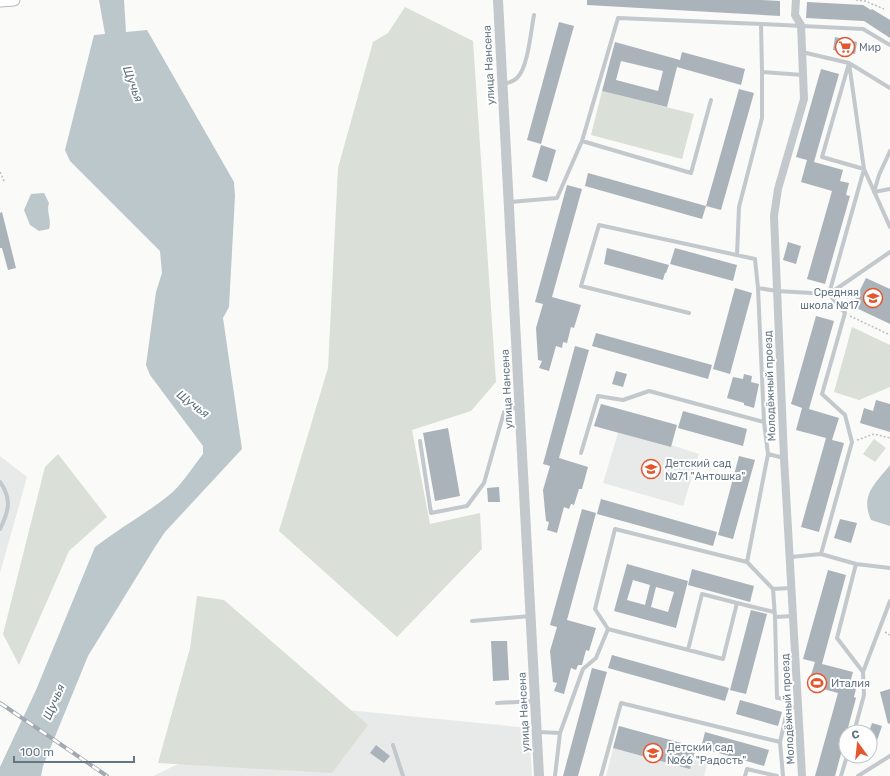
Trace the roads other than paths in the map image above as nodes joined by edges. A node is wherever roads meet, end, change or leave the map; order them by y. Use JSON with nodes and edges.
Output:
{"nodes":[{"id":1,"x":14,"y":0,"type":"edge"},
{"id":2,"x":498,"y":0,"type":"edge"},
{"id":3,"x":796,"y":0,"type":"edge"},
{"id":4,"x":0,"y":1,"type":"edge"},
{"id":5,"x":534,"y":15,"type":"dead end"},
{"id":6,"x":761,"y":24,"type":"junction"},
{"id":7,"x":801,"y":25,"type":"junction"},
{"id":8,"x":890,"y":45,"type":"edge"},
{"id":9,"x":802,"y":52,"type":"junction"},
{"id":10,"x":849,"y":63,"type":"junction"},
{"id":11,"x":762,"y":72,"type":"junction"},
{"id":12,"x":803,"y":75,"type":"junction"},
{"id":13,"x":502,"y":84,"type":"junction"},
{"id":14,"x":890,"y":88,"type":"edge"},
{"id":15,"x":711,"y":100,"type":"dead end"},
{"id":16,"x":582,"y":141,"type":"junction"},
{"id":17,"x":890,"y":151,"type":"edge"},
{"id":18,"x":864,"y":169,"type":"junction"},
{"id":19,"x":890,"y":189,"type":"edge"},
{"id":20,"x":874,"y":192,"type":"junction"},
{"id":21,"x":509,"y":202,"type":"junction"},
{"id":22,"x":890,"y":227,"type":"edge"},
{"id":23,"x":890,"y":252,"type":"edge"},
{"id":24,"x":737,"y":255,"type":"junction"},
{"id":25,"x":758,"y":288,"type":"junction"},
{"id":26,"x":777,"y":291,"type":"junction"},
{"id":27,"x":829,"y":294,"type":"junction"},
{"id":28,"x":689,"y":313,"type":"dead end"},
{"id":29,"x":520,"y":406,"type":"junction"},
{"id":30,"x":764,"y":422,"type":"junction"},
{"id":31,"x":420,"y":441,"type":"dead end"},
{"id":32,"x":581,"y":453,"type":"dead end"},
{"id":33,"x":768,"y":454,"type":"junction"},
{"id":34,"x":784,"y":458,"type":"junction"},
{"id":35,"x":0,"y":482,"type":"edge"},
{"id":36,"x":0,"y":528,"type":"edge"},
{"id":37,"x":821,"y":554,"type":"junction"},
{"id":38,"x":791,"y":557,"type":"junction"},
{"id":39,"x":747,"y":562,"type":"junction"},
{"id":40,"x":856,"y":564,"type":"junction"},
{"id":41,"x":890,"y":568,"type":"edge"},
{"id":42,"x":792,"y":588,"type":"junction"},
{"id":43,"x":773,"y":590,"type":"junction"},
{"id":44,"x":890,"y":601,"type":"edge"},
{"id":45,"x":738,"y":603,"type":"junction"},
{"id":46,"x":774,"y":612,"type":"junction"},
{"id":47,"x":531,"y":616,"type":"junction"},
{"id":48,"x":794,"y":616,"type":"junction"},
{"id":49,"x":775,"y":618,"type":"junction"},
{"id":50,"x":472,"y":621,"type":"dead end"},
{"id":51,"x":608,"y":629,"type":"junction"},
{"id":52,"x":688,"y":650,"type":"junction"},
{"id":53,"x":863,"y":672,"type":"junction"},
{"id":54,"x":535,"y":701,"type":"junction"},
{"id":55,"x":497,"y":703,"type":"dead end"},
{"id":56,"x":799,"y":706,"type":"junction"},
{"id":57,"x":788,"y":707,"type":"junction"},
{"id":58,"x":856,"y":724,"type":"edge"},
{"id":59,"x":537,"y":732,"type":"junction"},
{"id":60,"x":560,"y":733,"type":"junction"},
{"id":61,"x":780,"y":742,"type":"junction"},
{"id":62,"x":392,"y":745,"type":"dead end"},
{"id":63,"x":890,"y":756,"type":"edge"},
{"id":64,"x":845,"y":764,"type":"edge"},
{"id":65,"x":403,"y":776,"type":"edge"},
{"id":66,"x":539,"y":776,"type":"edge"},
{"id":67,"x":556,"y":776,"type":"edge"},
{"id":68,"x":601,"y":776,"type":"edge"},
{"id":69,"x":745,"y":776,"type":"edge"},
{"id":70,"x":778,"y":776,"type":"edge"},
{"id":71,"x":783,"y":776,"type":"edge"},
{"id":72,"x":802,"y":776,"type":"edge"},
{"id":73,"x":841,"y":776,"type":"edge"},
{"id":74,"x":858,"y":776,"type":"edge"}],
"edges":[{"from":1,"to":4,"type":"main road"},
{"from":2,"to":13,"type":"street","name":"улица Нансена"},
{"from":3,"to":7,"type":"street","name":"Молодёжный проезд"},
{"from":5,"to":13,"type":"lane"},
{"from":6,"to":7,"type":"lane"},
{"from":6,"to":11,"type":"lane"},
{"from":6,"to":16,"type":"lane"},
{"from":7,"to":8,"type":"lane"},
{"from":7,"to":9,"type":"street","name":"Молодёжный проезд"},
{"from":9,"to":10,"type":"lane"},
{"from":9,"to":12,"type":"street","name":"Молодёжный проезд"},
{"from":10,"to":14,"type":"lane"},
{"from":10,"to":18,"type":"lane"},
{"from":10,"to":18,"type":"lane"},
{"from":11,"to":12,"type":"lane"},
{"from":11,"to":24,"type":"lane"},
{"from":12,"to":26,"type":"street","name":"Молодёжный проезд"},
{"from":13,"to":21,"type":"street","name":"улица Нансена"},
{"from":15,"to":16,"type":"lane"},
{"from":16,"to":21,"type":"lane"},
{"from":17,"to":20,"type":"lane"},
{"from":18,"to":20,"type":"lane"},
{"from":18,"to":27,"type":"lane"},
{"from":19,"to":20,"type":"lane"},
{"from":20,"to":22,"type":"lane"},
{"from":21,"to":29,"type":"street","name":"улица Нансена"},
{"from":23,"to":27,"type":"lane"},
{"from":24,"to":25,"type":"lane"},
{"from":24,"to":28,"type":"lane"},
{"from":25,"to":26,"type":"lane"},
{"from":25,"to":30,"type":"lane"},
{"from":26,"to":27,"type":"lane"},
{"from":26,"to":34,"type":"street","name":"Молодёжный проезд"},
{"from":27,"to":37,"type":"lane"},
{"from":29,"to":31,"type":"lane"},
{"from":29,"to":47,"type":"street","name":"улица Нансена"},
{"from":30,"to":32,"type":"lane"},
{"from":30,"to":33,"type":"lane"},
{"from":33,"to":34,"type":"lane"},
{"from":33,"to":39,"type":"lane"},
{"from":34,"to":38,"type":"street","name":"Молодёжный проезд"},
{"from":35,"to":36,"type":"lane"},
{"from":37,"to":38,"type":"lane"},
{"from":37,"to":40,"type":"lane"},
{"from":38,"to":42,"type":"street","name":"Молодёжный проезд"},
{"from":39,"to":43,"type":"lane"},
{"from":39,"to":51,"type":"lane"},
{"from":40,"to":41,"type":"lane"},
{"from":40,"to":53,"type":"lane"},
{"from":42,"to":43,"type":"lane"},
{"from":42,"to":48,"type":"street","name":"Молодёжный проезд"},
{"from":43,"to":46,"type":"lane"},
{"from":44,"to":53,"type":"lane"},
{"from":45,"to":46,"type":"lane"},
{"from":45,"to":52,"type":"lane"},
{"from":45,"to":52,"type":"lane"},
{"from":46,"to":49,"type":"lane"},
{"from":47,"to":50,"type":"lane"},
{"from":47,"to":54,"type":"street","name":"улица Нансена"},
{"from":48,"to":49,"type":"lane"},
{"from":48,"to":56,"type":"street","name":"Молодёжный проезд"},
{"from":49,"to":57,"type":"lane"},
{"from":51,"to":52,"type":"lane"},
{"from":51,"to":60,"type":"lane"},
{"from":53,"to":58,"type":"lane"},
{"from":54,"to":55,"type":"lane"},
{"from":54,"to":59,"type":"street","name":"улица Нансена"},
{"from":56,"to":57,"type":"lane"},
{"from":56,"to":72,"type":"street","name":"Молодёжный проезд"},
{"from":57,"to":61,"type":"lane"},
{"from":59,"to":60,"type":"lane"},
{"from":59,"to":66,"type":"street","name":"улица Нансена"},
{"from":60,"to":67,"type":"lane"},
{"from":61,"to":68,"type":"lane"},
{"from":61,"to":71,"type":"lane"},
{"from":62,"to":65,"type":"lane"},
{"from":63,"to":74,"type":"lane"},
{"from":64,"to":73,"type":"lane"},
{"from":69,"to":70,"type":"lane"}]}
